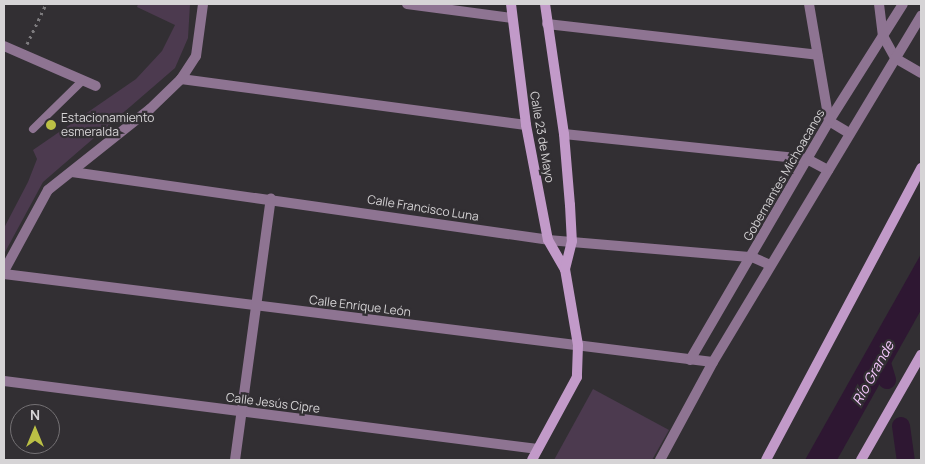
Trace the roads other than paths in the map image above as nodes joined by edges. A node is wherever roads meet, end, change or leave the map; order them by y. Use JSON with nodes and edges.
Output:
{"nodes":[{"id":1,"x":203,"y":4,"type":"edge"},
{"id":2,"x":407,"y":4,"type":"edge"},
{"id":3,"x":511,"y":4,"type":"edge"},
{"id":4,"x":545,"y":4,"type":"edge"},
{"id":5,"x":809,"y":4,"type":"edge"},
{"id":6,"x":879,"y":4,"type":"edge"},
{"id":7,"x":903,"y":4,"type":"edge"},
{"id":8,"x":921,"y":16,"type":"edge"},
{"id":9,"x":512,"y":18,"type":"junction"},
{"id":10,"x":547,"y":24,"type":"junction"},
{"id":11,"x":883,"y":36,"type":"junction"},
{"id":12,"x":4,"y":46,"type":"edge"},
{"id":13,"x":817,"y":55,"type":"junction"},
{"id":14,"x":895,"y":58,"type":"junction"},
{"id":15,"x":921,"y":73,"type":"edge"},
{"id":16,"x":181,"y":79,"type":"junction"},
{"id":17,"x":83,"y":80,"type":"junction"},
{"id":18,"x":96,"y":86,"type":"dead end"},
{"id":19,"x":829,"y":121,"type":"junction"},
{"id":20,"x":526,"y":125,"type":"junction"},
{"id":21,"x":33,"y":129,"type":"dead end"},
{"id":22,"x":849,"y":133,"type":"junction"},
{"id":23,"x":564,"y":134,"type":"junction"},
{"id":24,"x":807,"y":159,"type":"junction"},
{"id":25,"x":921,"y":168,"type":"edge"},
{"id":26,"x":828,"y":170,"type":"junction"},
{"id":27,"x":72,"y":172,"type":"junction"},
{"id":28,"x":271,"y":198,"type":"junction"},
{"id":29,"x":548,"y":240,"type":"junction"},
{"id":30,"x":572,"y":241,"type":"junction"},
{"id":31,"x":752,"y":256,"type":"junction"},
{"id":32,"x":770,"y":265,"type":"junction"},
{"id":33,"x":566,"y":269,"type":"junction"},
{"id":34,"x":4,"y":272,"type":"edge"},
{"id":35,"x":256,"y":306,"type":"junction"},
{"id":36,"x":578,"y":345,"type":"junction"},
{"id":37,"x":921,"y":355,"type":"edge"},
{"id":38,"x":690,"y":360,"type":"junction"},
{"id":39,"x":712,"y":362,"type":"junction"},
{"id":40,"x":4,"y":381,"type":"edge"},
{"id":41,"x":242,"y":411,"type":"junction"},
{"id":42,"x":538,"y":449,"type":"junction"},
{"id":43,"x":235,"y":460,"type":"edge"},
{"id":44,"x":532,"y":460,"type":"edge"},
{"id":45,"x":660,"y":460,"type":"edge"},
{"id":46,"x":766,"y":460,"type":"edge"},
{"id":47,"x":862,"y":460,"type":"edge"}],
"edges":[{"from":1,"to":16,"type":"street"},
{"from":2,"to":9,"type":"street"},
{"from":3,"to":9,"type":"street","name":"Calle 23 de Mayo"},
{"from":4,"to":10,"type":"street","name":"Calle 23 de Mayo"},
{"from":5,"to":13,"type":"street"},
{"from":6,"to":11,"type":"street"},
{"from":7,"to":11,"type":"street","name":"Gobernantes Michoacanos"},
{"from":8,"to":14,"type":"street"},
{"from":9,"to":20,"type":"street","name":"Calle 23 de Mayo"},
{"from":10,"to":13,"type":"street"},
{"from":10,"to":23,"type":"street","name":"Calle 23 de Mayo"},
{"from":11,"to":14,"type":"street"},
{"from":11,"to":19,"type":"street","name":"Gobernantes Michoacanos"},
{"from":12,"to":17,"type":"street"},
{"from":13,"to":19,"type":"street"},
{"from":14,"to":15,"type":"street"},
{"from":14,"to":22,"type":"street"},
{"from":16,"to":20,"type":"street"},
{"from":16,"to":27,"type":"street"},
{"from":17,"to":18,"type":"street"},
{"from":17,"to":21,"type":"lane"},
{"from":19,"to":22,"type":"street"},
{"from":19,"to":24,"type":"street","name":"Gobernantes Michoacanos"},
{"from":20,"to":29,"type":"street","name":"Calle 23 de Mayo"},
{"from":22,"to":26,"type":"street"},
{"from":23,"to":24,"type":"street"},
{"from":23,"to":30,"type":"street","name":"Calle 23 de Mayo"},
{"from":24,"to":26,"type":"street"},
{"from":24,"to":31,"type":"street","name":"Gobernantes Michoacanos"},
{"from":25,"to":46,"type":"street"},
{"from":26,"to":32,"type":"street"},
{"from":27,"to":28,"type":"street","name":"Calle Francisco Luna"},
{"from":27,"to":34,"type":"street"},
{"from":28,"to":29,"type":"street","name":"Calle Francisco Luna"},
{"from":28,"to":35,"type":"street"},
{"from":29,"to":30,"type":"street","name":"Calle Francisco Luna"},
{"from":29,"to":33,"type":"street","name":"Calle 23 de Mayo"},
{"from":30,"to":31,"type":"street","name":"Calle Francisco Luna"},
{"from":30,"to":33,"type":"street","name":"Calle 23 de Mayo"},
{"from":31,"to":32,"type":"street","name":"Calle Francisco Luna"},
{"from":31,"to":38,"type":"street","name":"Gobernantes Michoacanos"},
{"from":32,"to":39,"type":"street"},
{"from":33,"to":36,"type":"street","name":"Calle 23 de Mayo"},
{"from":34,"to":35,"type":"street","name":"Calle Enrique León"},
{"from":35,"to":36,"type":"street","name":"Calle Enrique León"},
{"from":35,"to":41,"type":"street"},
{"from":36,"to":38,"type":"street","name":"Calle Enrique León"},
{"from":36,"to":42,"type":"street","name":"Calle 23 de Mayo"},
{"from":37,"to":47,"type":"street"},
{"from":38,"to":39,"type":"street","name":"Calle Enrique León"},
{"from":39,"to":45,"type":"street"},
{"from":40,"to":41,"type":"street","name":"Calle Jesús Cipre"},
{"from":41,"to":42,"type":"street","name":"Calle Jesús Cipre"},
{"from":41,"to":43,"type":"street"},
{"from":42,"to":44,"type":"street","name":"Calle 23 de Mayo"}]}
